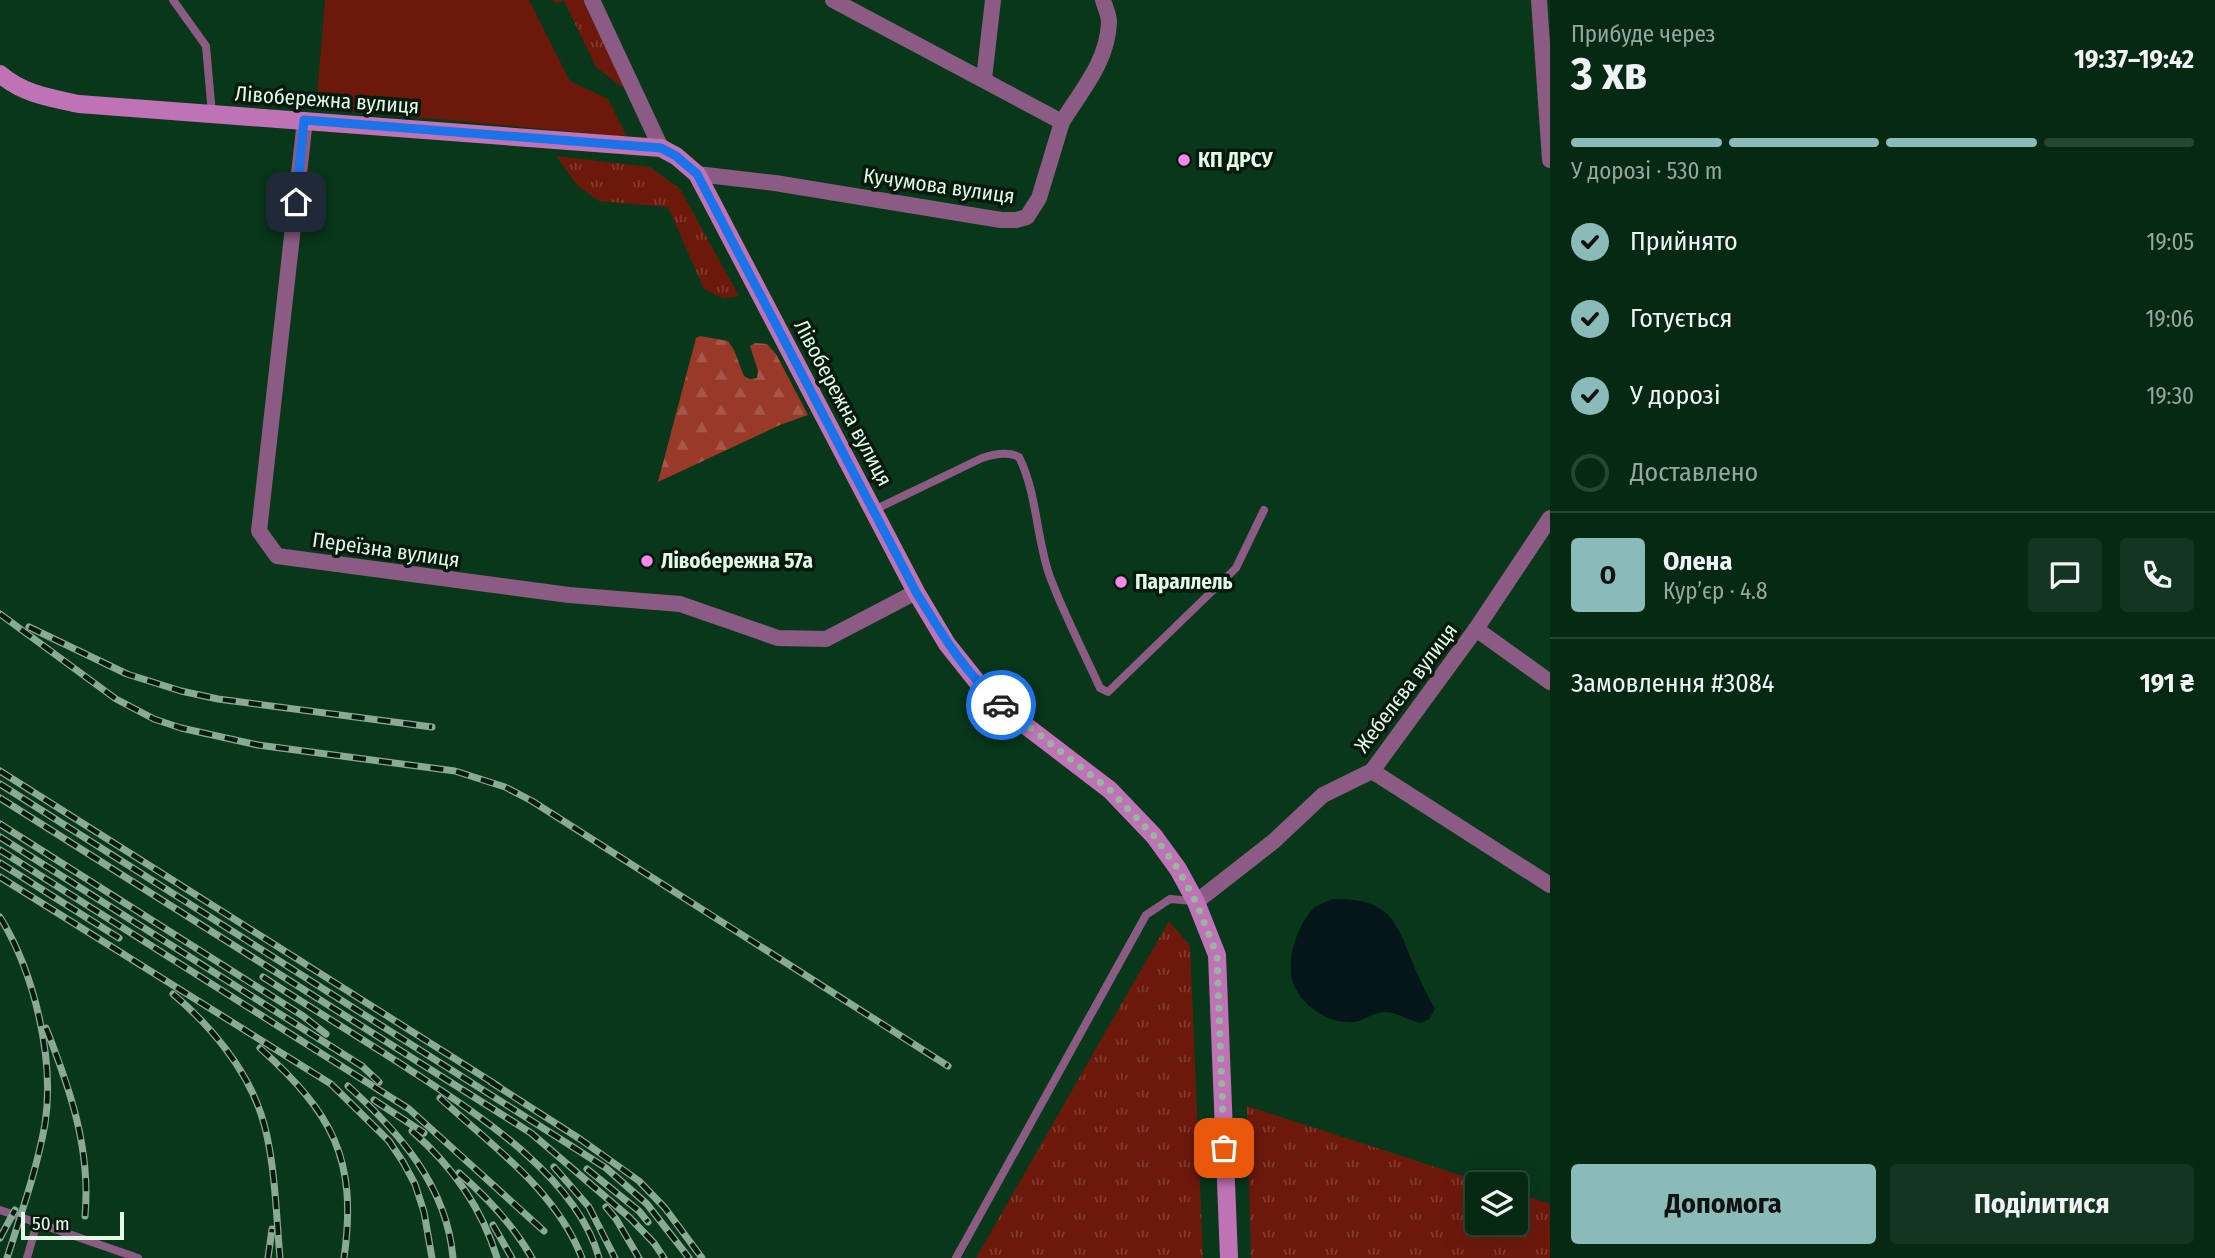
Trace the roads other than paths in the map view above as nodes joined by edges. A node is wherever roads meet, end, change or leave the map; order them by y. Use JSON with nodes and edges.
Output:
{"nodes":[{"id":1,"x":173,"y":0,"type":"edge"},
{"id":2,"x":592,"y":0,"type":"edge"},
{"id":3,"x":833,"y":0,"type":"edge"},
{"id":4,"x":993,"y":0,"type":"edge"},
{"id":5,"x":1103,"y":0,"type":"edge"},
{"id":6,"x":1539,"y":0,"type":"edge"},
{"id":7,"x":1546,"y":44,"type":"edge"},
{"id":8,"x":0,"y":74,"type":"edge"},
{"id":9,"x":984,"y":79,"type":"junction"},
{"id":10,"x":212,"y":114,"type":"junction"},
{"id":11,"x":304,"y":120,"type":"junction"},
{"id":12,"x":1062,"y":122,"type":"junction"},
{"id":13,"x":661,"y":148,"type":"junction"},
{"id":14,"x":1550,"y":160,"type":"edge"},
{"id":15,"x":697,"y":174,"type":"junction"},
{"id":16,"x":874,"y":510,"type":"junction"},
{"id":17,"x":1264,"y":510,"type":"dead end"},
{"id":18,"x":1550,"y":518,"type":"edge"},
{"id":19,"x":916,"y":592,"type":"junction"},
{"id":20,"x":1476,"y":629,"type":"junction"},
{"id":21,"x":1550,"y":682,"type":"edge"},
{"id":22,"x":1372,"y":771,"type":"junction"},
{"id":23,"x":1550,"y":885,"type":"edge"},
{"id":24,"x":1196,"y":902,"type":"junction"},
{"id":25,"x":0,"y":1210,"type":"edge"},
{"id":26,"x":37,"y":1223,"type":"junction"},
{"id":27,"x":27,"y":1258,"type":"edge"},
{"id":28,"x":138,"y":1258,"type":"edge"},
{"id":29,"x":956,"y":1258,"type":"edge"},
{"id":30,"x":1229,"y":1258,"type":"edge"}],
"edges":[{"from":1,"to":10,"type":"lane"},
{"from":2,"to":13,"type":"street"},
{"from":3,"to":9,"type":"street"},
{"from":4,"to":9,"type":"street"},
{"from":5,"to":12,"type":"street","name":"Кучумова вулиця"},
{"from":6,"to":7,"type":"street"},
{"from":7,"to":14,"type":"street"},
{"from":8,"to":10,"type":"main road","name":"Лівобережна вулиця"},
{"from":9,"to":12,"type":"street"},
{"from":10,"to":11,"type":"main road","name":"Лівобережна вулиця"},
{"from":11,"to":13,"type":"main road","name":"Лівобережна вулиця"},
{"from":11,"to":19,"type":"street","name":"Переїзна вулиця"},
{"from":12,"to":15,"type":"street","name":"Кучумова вулиця"},
{"from":13,"to":15,"type":"main road","name":"Лівобережна вулиця"},
{"from":15,"to":16,"type":"main road","name":"Лівобережна вулиця"},
{"from":16,"to":17,"type":"lane"},
{"from":16,"to":19,"type":"main road","name":"Лівобережна вулиця"},
{"from":18,"to":20,"type":"street","name":"Жебелєва вулиця"},
{"from":19,"to":24,"type":"main road","name":"Лівобережна вулиця"},
{"from":20,"to":21,"type":"street"},
{"from":20,"to":22,"type":"street","name":"Жебелєва вулиця"},
{"from":22,"to":23,"type":"street"},
{"from":22,"to":24,"type":"street","name":"Жебелєва вулиця"},
{"from":24,"to":29,"type":"lane"},
{"from":24,"to":30,"type":"main road","name":"Лівобережна вулиця"},
{"from":25,"to":26,"type":"lane"},
{"from":26,"to":27,"type":"lane"},
{"from":26,"to":28,"type":"lane"}]}
